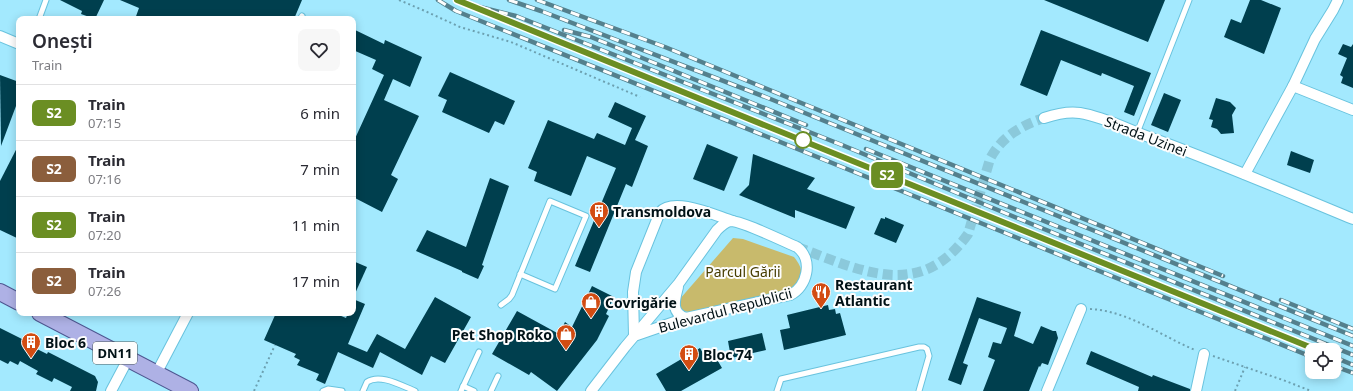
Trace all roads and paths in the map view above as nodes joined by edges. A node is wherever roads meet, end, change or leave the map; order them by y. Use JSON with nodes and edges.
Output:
{"nodes":[{"id":1,"x":46,"y":0,"type":"edge"},
{"id":2,"x":399,"y":0,"type":"edge"},
{"id":3,"x":1189,"y":0,"type":"edge"},
{"id":4,"x":1338,"y":0,"type":"edge"},
{"id":5,"x":40,"y":16,"type":"edge"},
{"id":6,"x":0,"y":36,"type":"edge"},
{"id":7,"x":16,"y":43,"type":"edge"},
{"id":8,"x":1293,"y":86,"type":"junction"},
{"id":9,"x":640,"y":97,"type":"dead end"},
{"id":10,"x":1353,"y":110,"type":"edge"},
{"id":11,"x":1044,"y":118,"type":"tunnel mouth"},
{"id":12,"x":1136,"y":133,"type":"junction"},
{"id":13,"x":1245,"y":174,"type":"junction"},
{"id":14,"x":1353,"y":219,"type":"edge"},
{"id":15,"x":735,"y":222,"type":"junction"},
{"id":16,"x":520,"y":274,"type":"junction"},
{"id":17,"x":679,"y":283,"type":"junction"},
{"id":18,"x":0,"y":292,"type":"edge"},
{"id":19,"x":16,"y":300,"type":"edge"},
{"id":20,"x":502,"y":305,"type":"dead end"},
{"id":21,"x":1081,"y":309,"type":"dead end"},
{"id":22,"x":46,"y":316,"type":"edge"},
{"id":23,"x":186,"y":316,"type":"edge"},
{"id":24,"x":686,"y":318,"type":"junction"},
{"id":25,"x":634,"y":336,"type":"junction"},
{"id":26,"x":275,"y":345,"type":"dead end"},
{"id":27,"x":479,"y":352,"type":"dead end"},
{"id":28,"x":1204,"y":354,"type":"dead end"},
{"id":29,"x":128,"y":360,"type":"junction"},
{"id":30,"x":1245,"y":367,"type":"dead end"},
{"id":31,"x":156,"y":374,"type":"junction"},
{"id":32,"x":498,"y":376,"type":"dead end"},
{"id":33,"x":462,"y":389,"type":"edge"},
{"id":34,"x":111,"y":391,"type":"edge"},
{"id":35,"x":190,"y":391,"type":"edge"},
{"id":36,"x":254,"y":391,"type":"edge"},
{"id":37,"x":323,"y":391,"type":"edge"},
{"id":38,"x":342,"y":391,"type":"edge"},
{"id":39,"x":363,"y":391,"type":"edge"},
{"id":40,"x":414,"y":391,"type":"edge"},
{"id":41,"x":474,"y":391,"type":"edge"},
{"id":42,"x":491,"y":391,"type":"edge"},
{"id":43,"x":591,"y":391,"type":"edge"},
{"id":44,"x":777,"y":391,"type":"edge"},
{"id":45,"x":919,"y":391,"type":"edge"},
{"id":46,"x":1047,"y":391,"type":"edge"},
{"id":47,"x":1196,"y":391,"type":"edge"},
{"id":48,"x":1235,"y":391,"type":"edge"}],
"edges":[{"from":1,"to":5,"type":"lane"},
{"from":2,"to":9,"type":"path"},
{"from":3,"to":12,"type":"lane"},
{"from":4,"to":8,"type":"street"},
{"from":6,"to":7,"type":"street"},
{"from":8,"to":10,"type":"street"},
{"from":8,"to":13,"type":"street"},
{"from":11,"to":12,"type":"street","name":"Strada Uzinei"},
{"from":12,"to":13,"type":"street","name":"Strada Uzinei"},
{"from":13,"to":14,"type":"street","name":"Strada Uzinei"},
{"from":15,"to":17,"type":"street","name":"Bulevardul Republicii"},
{"from":15,"to":24,"type":"street","name":"Bulevardul Republicii"},
{"from":15,"to":25,"type":"street","name":"Bulevardul Republicii"},
{"from":16,"to":16,"type":"lane"},
{"from":16,"to":20,"type":"lane"},
{"from":17,"to":24,"type":"street"},
{"from":17,"to":25,"type":"street","name":"Bulevardul Republicii"},
{"from":18,"to":19,"type":"main road"},
{"from":21,"to":46,"type":"street"},
{"from":22,"to":29,"type":"main road","number":"DN11"},
{"from":23,"to":31,"type":"street"},
{"from":24,"to":25,"type":"street","name":"Bulevardul Republicii"},
{"from":25,"to":43,"type":"street","name":"Bulevardul Republicii"},
{"from":26,"to":36,"type":"path"},
{"from":27,"to":33,"type":"lane"},
{"from":28,"to":47,"type":"street"},
{"from":29,"to":31,"type":"main road","number":"DN11"},
{"from":29,"to":34,"type":"street"},
{"from":30,"to":48,"type":"path"},
{"from":31,"to":35,"type":"main road","number":"DN11"},
{"from":32,"to":42,"type":"lane"},
{"from":33,"to":41,"type":"lane"},
{"from":37,"to":38,"type":"lane"},
{"from":39,"to":40,"type":"lane"},
{"from":44,"to":45,"type":"lane"}]}
